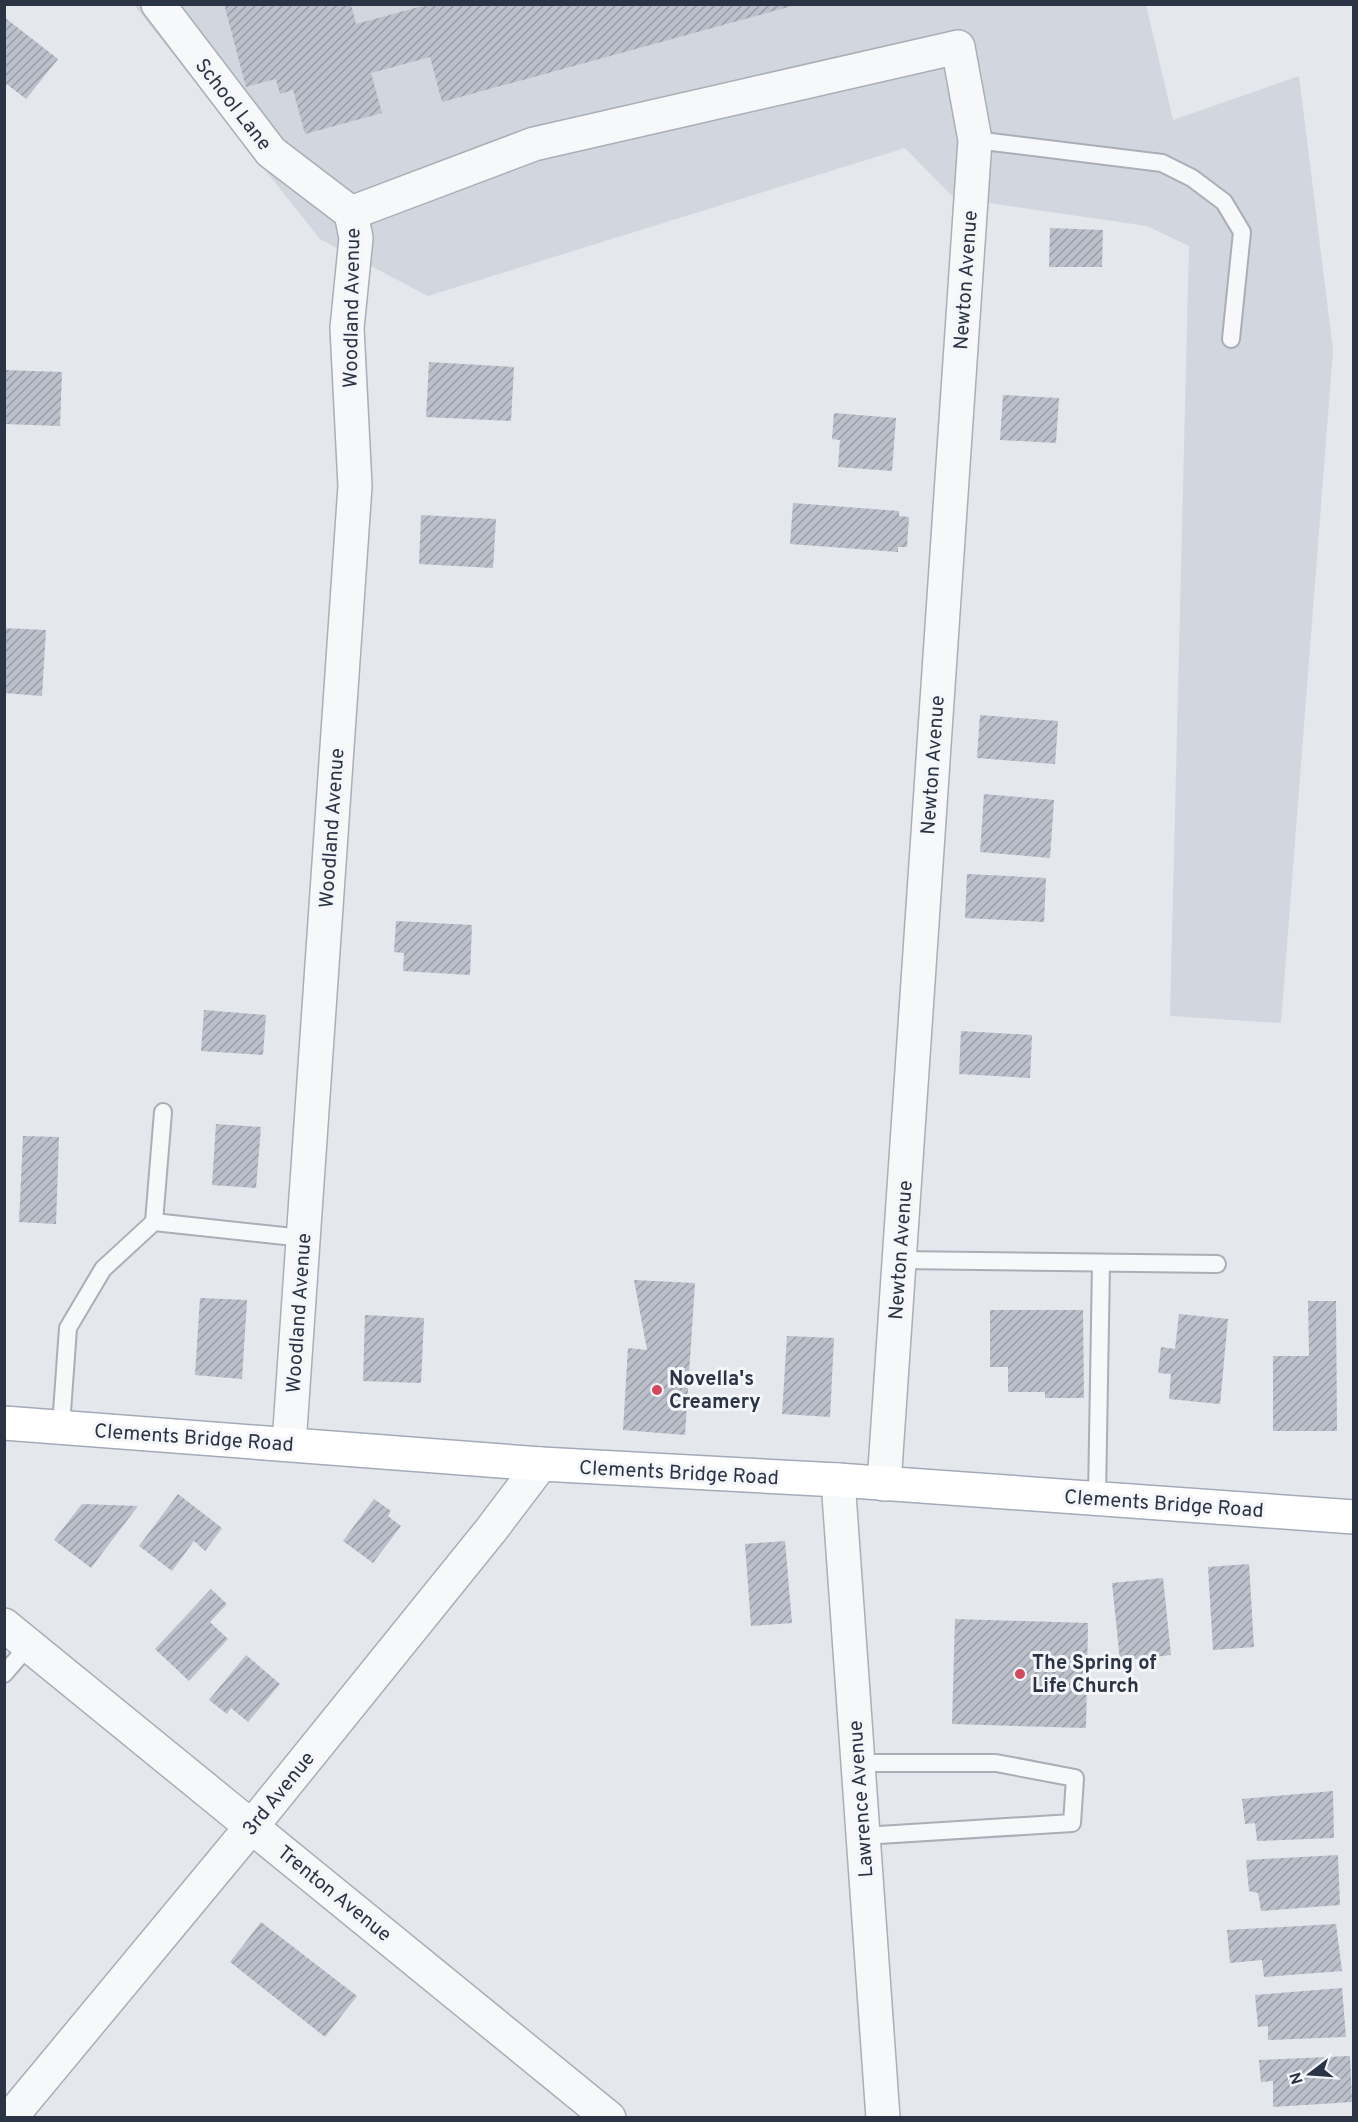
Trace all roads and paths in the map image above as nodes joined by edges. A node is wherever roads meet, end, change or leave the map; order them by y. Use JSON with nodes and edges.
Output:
{"nodes":[{"id":1,"x":158,"y":4,"type":"edge"},
{"id":2,"x":975,"y":140,"type":"junction"},
{"id":3,"x":351,"y":213,"type":"junction"},
{"id":4,"x":1231,"y":339,"type":"dead end"},
{"id":5,"x":163,"y":1112,"type":"dead end"},
{"id":6,"x":154,"y":1222,"type":"junction"},
{"id":7,"x":303,"y":1238,"type":"junction"},
{"id":8,"x":899,"y":1260,"type":"junction"},
{"id":9,"x":1101,"y":1263,"type":"junction"},
{"id":10,"x":1217,"y":1264,"type":"dead end"},
{"id":11,"x":4,"y":1423,"type":"edge"},
{"id":12,"x":62,"y":1426,"type":"junction"},
{"id":13,"x":289,"y":1444,"type":"junction"},
{"id":14,"x":541,"y":1464,"type":"junction"},
{"id":15,"x":838,"y":1480,"type":"junction"},
{"id":16,"x":884,"y":1484,"type":"junction"},
{"id":17,"x":1097,"y":1498,"type":"junction"},
{"id":18,"x":1353,"y":1517,"type":"edge"},
{"id":19,"x":17,"y":1635,"type":"edge"},
{"id":20,"x":4,"y":1674,"type":"edge"},
{"id":21,"x":858,"y":1763,"type":"junction"},
{"id":22,"x":252,"y":1826,"type":"junction"},
{"id":23,"x":863,"y":1836,"type":"junction"},
{"id":24,"x":10,"y":2118,"type":"edge"},
{"id":25,"x":609,"y":2118,"type":"edge"},
{"id":26,"x":883,"y":2118,"type":"edge"}],
"edges":[{"from":1,"to":3,"type":"street","name":"School Lane"},
{"from":2,"to":3,"type":"street","name":"Newton Avenue"},
{"from":2,"to":4,"type":"lane"},
{"from":2,"to":8,"type":"street","name":"Newton Avenue"},
{"from":3,"to":7,"type":"street","name":"Woodland Avenue"},
{"from":5,"to":6,"type":"lane"},
{"from":6,"to":7,"type":"lane"},
{"from":6,"to":12,"type":"lane"},
{"from":7,"to":13,"type":"street","name":"Woodland Avenue"},
{"from":8,"to":9,"type":"lane"},
{"from":8,"to":16,"type":"street","name":"Newton Avenue"},
{"from":9,"to":10,"type":"lane"},
{"from":9,"to":17,"type":"lane"},
{"from":11,"to":12,"type":"main road","name":"Clements Bridge Road"},
{"from":12,"to":13,"type":"main road","name":"Clements Bridge Road"},
{"from":13,"to":14,"type":"main road","name":"Clements Bridge Road"},
{"from":14,"to":15,"type":"main road","name":"Clements Bridge Road"},
{"from":14,"to":22,"type":"street","name":"3rd Avenue"},
{"from":15,"to":16,"type":"main road","name":"Clements Bridge Road"},
{"from":15,"to":21,"type":"street","name":"Lawrence Avenue"},
{"from":16,"to":17,"type":"main road","name":"Clements Bridge Road"},
{"from":17,"to":18,"type":"main road","name":"Clements Bridge Road"},
{"from":19,"to":20,"type":"lane"},
{"from":19,"to":22,"type":"street","name":"Trenton Avenue"},
{"from":21,"to":23,"type":"street","name":"Lawrence Avenue"},
{"from":21,"to":23,"type":"lane"},
{"from":22,"to":24,"type":"street","name":"3rd Avenue"},
{"from":22,"to":25,"type":"street","name":"Trenton Avenue"},
{"from":23,"to":26,"type":"street","name":"Lawrence Avenue"}]}
